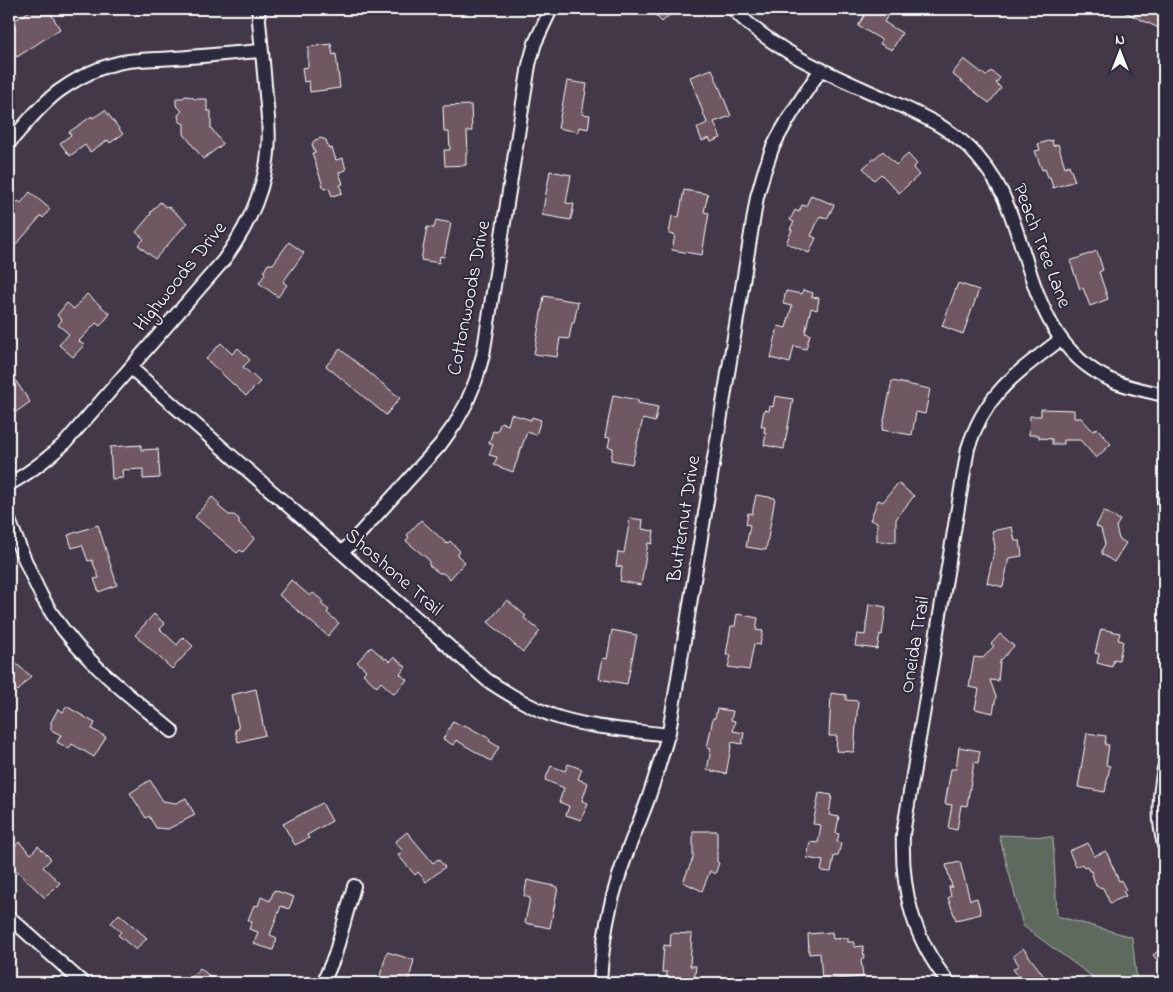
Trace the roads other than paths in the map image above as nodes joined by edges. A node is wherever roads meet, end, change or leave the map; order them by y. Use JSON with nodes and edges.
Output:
{"nodes":[{"id":1,"x":258,"y":9,"type":"edge"},
{"id":2,"x":551,"y":9,"type":"edge"},
{"id":3,"x":733,"y":9,"type":"edge"},
{"id":4,"x":262,"y":51,"type":"junction"},
{"id":5,"x":821,"y":69,"type":"junction"},
{"id":6,"x":9,"y":143,"type":"edge"},
{"id":7,"x":1061,"y":340,"type":"junction"},
{"id":8,"x":131,"y":368,"type":"junction"},
{"id":9,"x":1164,"y":395,"type":"edge"},
{"id":10,"x":9,"y":484,"type":"edge"},
{"id":11,"x":1164,"y":494,"type":"edge"},
{"id":12,"x":1164,"y":510,"type":"edge"},
{"id":13,"x":9,"y":520,"type":"edge"},
{"id":14,"x":342,"y":553,"type":"junction"},
{"id":15,"x":172,"y":731,"type":"dead end"},
{"id":16,"x":668,"y":735,"type":"junction"},
{"id":17,"x":1164,"y":768,"type":"edge"},
{"id":18,"x":1164,"y":845,"type":"edge"},
{"id":19,"x":354,"y":886,"type":"dead end"},
{"id":20,"x":9,"y":917,"type":"edge"},
{"id":21,"x":83,"y":983,"type":"edge"},
{"id":22,"x":323,"y":983,"type":"edge"},
{"id":23,"x":600,"y":983,"type":"edge"},
{"id":24,"x":949,"y":983,"type":"edge"}],
"edges":[{"from":1,"to":4,"type":"street","name":"Highwoods Drive"},
{"from":2,"to":14,"type":"street","name":"Cottonwoods Drive"},
{"from":3,"to":5,"type":"street","name":"Peach Tree Lane"},
{"from":4,"to":6,"type":"street"},
{"from":4,"to":8,"type":"street","name":"Highwoods Drive"},
{"from":5,"to":7,"type":"street","name":"Peach Tree Lane"},
{"from":5,"to":16,"type":"street","name":"Butternut Drive"},
{"from":7,"to":9,"type":"street","name":"Peach Tree Lane"},
{"from":7,"to":24,"type":"street","name":"Oneida Trail"},
{"from":8,"to":10,"type":"street","name":"Highwoods Drive"},
{"from":8,"to":14,"type":"street","name":"Shoshone Trail"},
{"from":11,"to":12,"type":"street"},
{"from":13,"to":15,"type":"street"},
{"from":14,"to":16,"type":"street","name":"Shoshone Trail"},
{"from":16,"to":23,"type":"street","name":"Butternut Drive"},
{"from":17,"to":18,"type":"street"},
{"from":19,"to":22,"type":"street"},
{"from":20,"to":21,"type":"street"}]}
